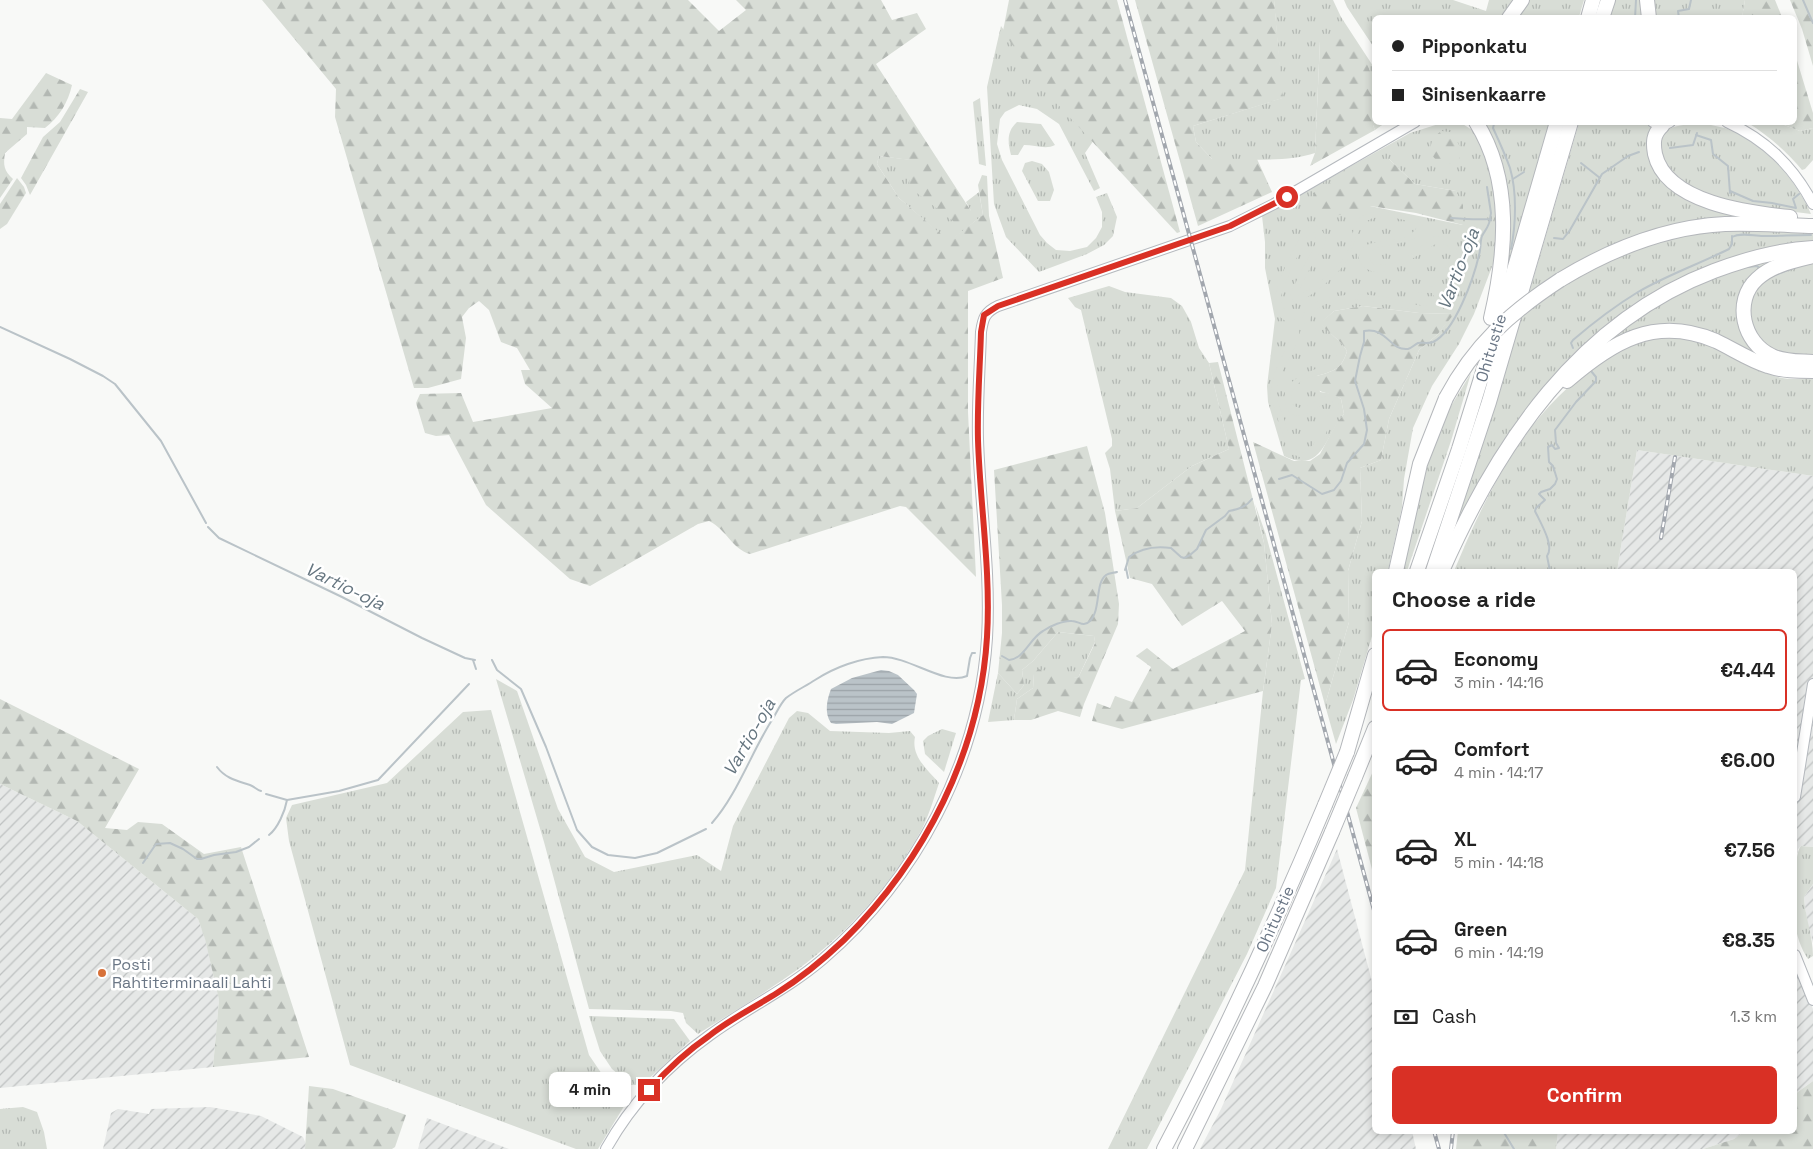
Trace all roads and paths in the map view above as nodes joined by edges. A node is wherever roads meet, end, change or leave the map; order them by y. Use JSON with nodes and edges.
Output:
{"nodes":[{"id":1,"x":1522,"y":0,"type":"edge"},
{"id":2,"x":1593,"y":0,"type":"edge"},
{"id":3,"x":1608,"y":0,"type":"edge"},
{"id":4,"x":1647,"y":0,"type":"edge"},
{"id":5,"x":1511,"y":15,"type":"edge"},
{"id":6,"x":1589,"y":15,"type":"edge"},
{"id":7,"x":1603,"y":15,"type":"edge"},
{"id":8,"x":1649,"y":15,"type":"edge"},
{"id":9,"x":1412,"y":125,"type":"edge"},
{"id":10,"x":1478,"y":125,"type":"edge"},
{"id":11,"x":1556,"y":125,"type":"edge"},
{"id":12,"x":1570,"y":125,"type":"edge"},
{"id":13,"x":1660,"y":125,"type":"edge"},
{"id":14,"x":1733,"y":125,"type":"edge"},
{"id":15,"x":1811,"y":200,"type":"edge"},
{"id":16,"x":1813,"y":219,"type":"edge"},
{"id":17,"x":1813,"y":226,"type":"edge"},
{"id":18,"x":1813,"y":248,"type":"edge"},
{"id":19,"x":1813,"y":256,"type":"edge"},
{"id":20,"x":1813,"y":362,"type":"edge"},
{"id":21,"x":1813,"y":371,"type":"edge"},
{"id":22,"x":1538,"y":406,"type":"junction"},
{"id":23,"x":1460,"y":449,"type":"junction"},
{"id":24,"x":1396,"y":569,"type":"edge"},
{"id":25,"x":1418,"y":569,"type":"edge"},
{"id":26,"x":1434,"y":569,"type":"edge"},
{"id":27,"x":1443,"y":569,"type":"edge"},
{"id":28,"x":1372,"y":665,"type":"edge"},
{"id":29,"x":1813,"y":684,"type":"edge"},
{"id":30,"x":1372,"y":692,"type":"edge"},
{"id":31,"x":1372,"y":735,"type":"edge"},
{"id":32,"x":1347,"y":752,"type":"junction"},
{"id":33,"x":1797,"y":785,"type":"edge"},
{"id":34,"x":1797,"y":959,"type":"edge"},
{"id":35,"x":1813,"y":1000,"type":"edge"},
{"id":36,"x":606,"y":1149,"type":"edge"},
{"id":37,"x":1164,"y":1149,"type":"edge"},
{"id":38,"x":1185,"y":1149,"type":"edge"}],
"edges":[{"from":1,"to":5,"type":"highway"},
{"from":2,"to":6,"type":"highway"},
{"from":3,"to":7,"type":"highway"},
{"from":4,"to":8,"type":"highway"},
{"from":9,"to":36,"type":"street"},
{"from":10,"to":23,"type":"highway"},
{"from":11,"to":23,"type":"highway","name":"Ohitustie"},
{"from":12,"to":26,"type":"highway","name":"Ohitustie"},
{"from":13,"to":16,"type":"highway"},
{"from":14,"to":15,"type":"street"},
{"from":17,"to":24,"type":"highway","bridge":true},
{"from":18,"to":22,"type":"highway"},
{"from":19,"to":20,"type":"highway"},
{"from":21,"to":22,"type":"highway"},
{"from":22,"to":27,"type":"highway"},
{"from":23,"to":25,"type":"highway","name":"Ohitustie"},
{"from":28,"to":32,"type":"highway"},
{"from":29,"to":33,"type":"street"},
{"from":30,"to":32,"type":"highway","name":"Ohitustie"},
{"from":31,"to":38,"type":"highway","name":"Ohitustie","bridge":true},
{"from":32,"to":37,"type":"highway","name":"Ohitustie","bridge":true},
{"from":34,"to":35,"type":"street"}]}
